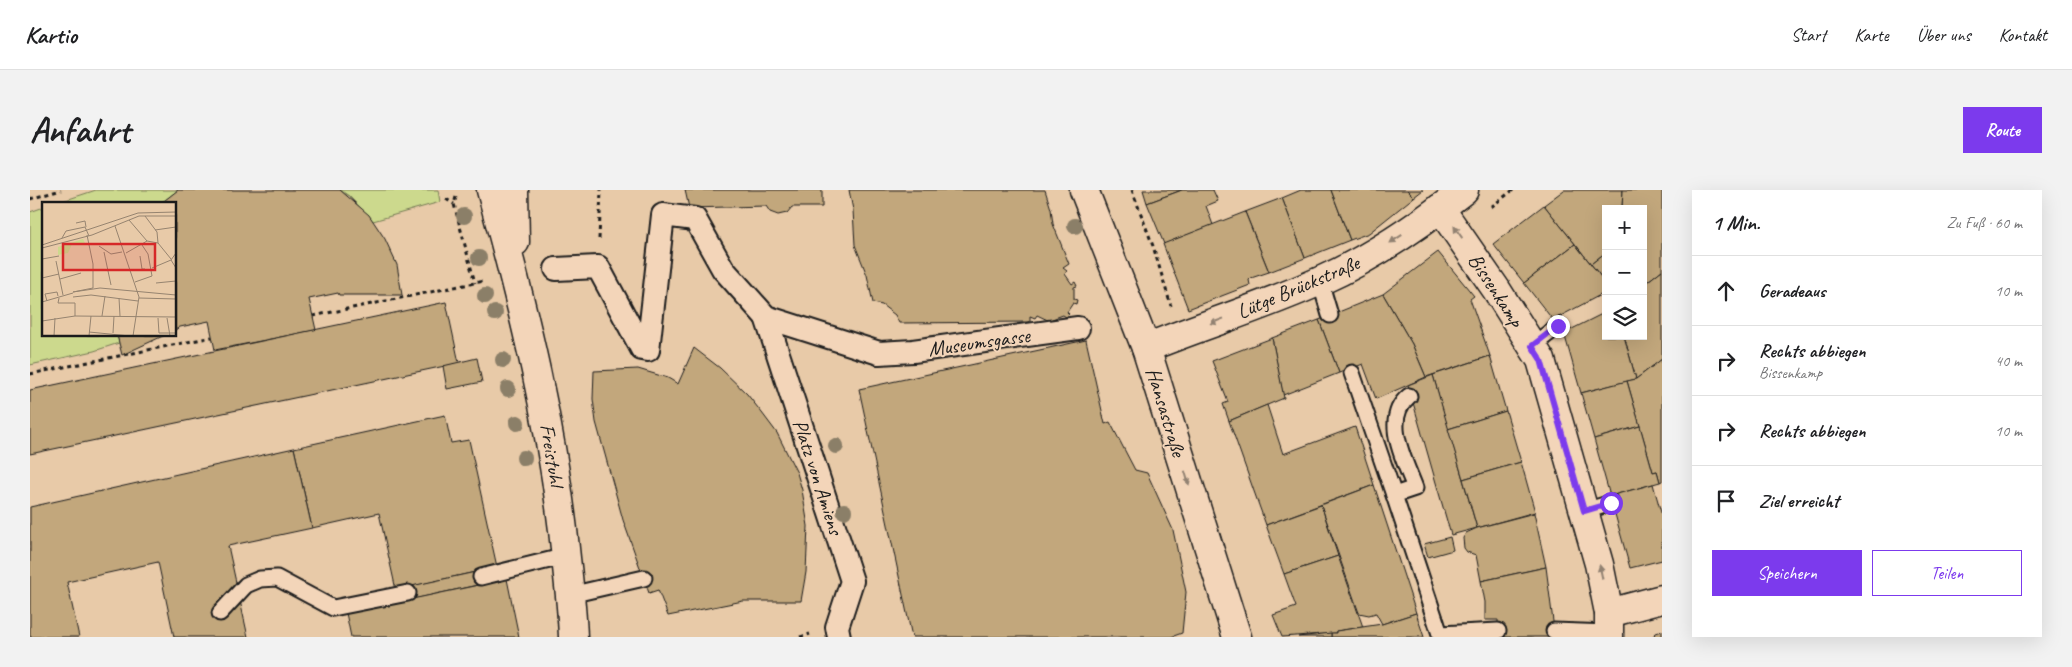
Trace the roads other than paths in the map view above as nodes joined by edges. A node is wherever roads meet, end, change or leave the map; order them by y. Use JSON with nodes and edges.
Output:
{"nodes":[{"id":1,"x":491,"y":190,"type":"edge"},
{"id":2,"x":514,"y":190,"type":"edge"},
{"id":3,"x":1084,"y":190,"type":"edge"},
{"id":4,"x":1464,"y":190,"type":"edge"},
{"id":5,"x":1440,"y":208,"type":"junction"},
{"id":6,"x":556,"y":269,"type":"dead end"},
{"id":7,"x":515,"y":276,"type":"junction"},
{"id":8,"x":1320,"y":281,"type":"junction"},
{"id":9,"x":1330,"y":315,"type":"dead end"},
{"id":10,"x":766,"y":317,"type":"junction"},
{"id":11,"x":1558,"y":326,"type":"dead end"},
{"id":12,"x":1078,"y":328,"type":"dead end"},
{"id":13,"x":1532,"y":346,"type":"junction"},
{"id":14,"x":1146,"y":348,"type":"junction"},
{"id":15,"x":1352,"y":373,"type":"dead end"},
{"id":16,"x":1409,"y":396,"type":"dead end"},
{"id":17,"x":1394,"y":495,"type":"junction"},
{"id":18,"x":1611,"y":503,"type":"dead end"},
{"id":19,"x":1584,"y":511,"type":"junction"},
{"id":20,"x":566,"y":556,"type":"junction"},
{"id":21,"x":481,"y":577,"type":"dead end"},
{"id":22,"x":644,"y":578,"type":"dead end"},
{"id":23,"x":408,"y":593,"type":"dead end"},
{"id":24,"x":570,"y":595,"type":"junction"},
{"id":25,"x":1662,"y":599,"type":"edge"},
{"id":26,"x":220,"y":613,"type":"dead end"},
{"id":27,"x":1609,"y":628,"type":"edge"},
{"id":28,"x":1498,"y":631,"type":"dead end"},
{"id":29,"x":1554,"y":631,"type":"dead end"},
{"id":30,"x":573,"y":637,"type":"edge"},
{"id":31,"x":839,"y":637,"type":"edge"},
{"id":32,"x":1237,"y":637,"type":"edge"}],
"edges":[{"from":1,"to":7,"type":"street","name":"Freistuhl"},
{"from":2,"to":7,"type":"street","name":"Freistuhl"},
{"from":3,"to":14,"type":"street","name":"Hansastraße"},
{"from":4,"to":5,"type":"street","name":"Lütge Brückstraße"},
{"from":5,"to":8,"type":"street","name":"Lütge Brückstraße","one_way":true},
{"from":13,"to":5,"type":"street","name":"Bissenkamp","one_way":true},
{"from":6,"to":10,"type":"street","name":"Platz von Amiens"},
{"from":7,"to":20,"type":"street","name":"Freistuhl"},
{"from":8,"to":9,"type":"lane"},
{"from":8,"to":14,"type":"street","name":"Lütge Brückstraße","one_way":true},
{"from":10,"to":12,"type":"street","name":"Museumsgasse"},
{"from":10,"to":31,"type":"street","name":"Platz von Amiens"},
{"from":11,"to":13,"type":"lane"},
{"from":13,"to":19,"type":"street","name":"Bissenkamp"},
{"from":14,"to":32,"type":"street","name":"Hansastraße","one_way":true},
{"from":15,"to":17,"type":"lane"},
{"from":16,"to":17,"type":"lane"},
{"from":17,"to":28,"type":"lane"},
{"from":18,"to":19,"type":"lane"},
{"from":27,"to":19,"type":"street","name":"Bissenkamp","one_way":true},
{"from":20,"to":21,"type":"lane"},
{"from":20,"to":24,"type":"street","name":"Freistuhl"},
{"from":22,"to":24,"type":"lane"},
{"from":23,"to":26,"type":"lane"},
{"from":24,"to":30,"type":"street","name":"Freistuhl"},
{"from":25,"to":27,"type":"street"},
{"from":27,"to":29,"type":"lane"}]}
